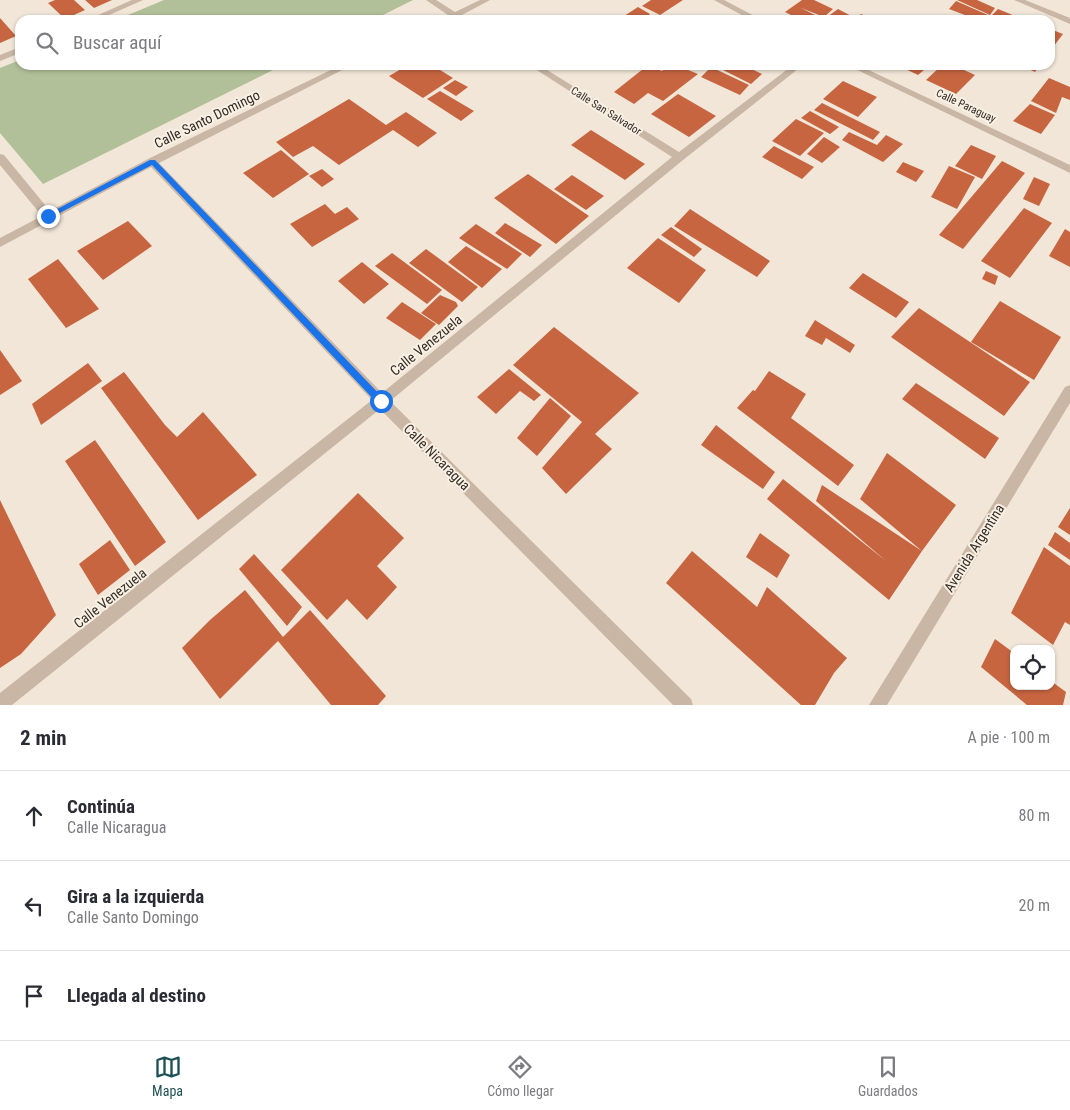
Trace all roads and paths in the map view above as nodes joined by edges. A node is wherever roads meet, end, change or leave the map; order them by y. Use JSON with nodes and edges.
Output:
{"nodes":[{"id":1,"x":139,"y":0,"type":"edge"},
{"id":2,"x":430,"y":0,"type":"edge"},
{"id":3,"x":486,"y":0,"type":"edge"},
{"id":4,"x":718,"y":0,"type":"edge"},
{"id":5,"x":1018,"y":0,"type":"edge"},
{"id":6,"x":104,"y":15,"type":"edge"},
{"id":7,"x":454,"y":15,"type":"edge"},
{"id":8,"x":464,"y":15,"type":"edge"},
{"id":9,"x":748,"y":15,"type":"edge"},
{"id":10,"x":1070,"y":21,"type":"edge"},
{"id":11,"x":15,"y":52,"type":"edge"},
{"id":12,"x":0,"y":58,"type":"edge"},
{"id":13,"x":338,"y":70,"type":"edge"},
{"id":14,"x":541,"y":70,"type":"edge"},
{"id":15,"x":793,"y":70,"type":"edge"},
{"id":16,"x":862,"y":70,"type":"edge"},
{"id":17,"x":0,"y":158,"type":"edge"},
{"id":18,"x":679,"y":158,"type":"junction"},
{"id":19,"x":152,"y":162,"type":"junction"},
{"id":20,"x":1070,"y":169,"type":"edge"},
{"id":21,"x":48,"y":216,"type":"junction"},
{"id":22,"x":0,"y":243,"type":"edge"},
{"id":23,"x":1069,"y":394,"type":"edge"},
{"id":24,"x":381,"y":401,"type":"junction"},
{"id":25,"x":0,"y":704,"type":"edge"},
{"id":26,"x":685,"y":705,"type":"edge"},
{"id":27,"x":877,"y":705,"type":"edge"}],
"edges":[{"from":1,"to":6,"type":"street"},
{"from":2,"to":7,"type":"street"},
{"from":3,"to":8,"type":"street"},
{"from":4,"to":9,"type":"street"},
{"from":5,"to":10,"type":"street"},
{"from":11,"to":12,"type":"street"},
{"from":13,"to":19,"type":"street","name":"Calle Santo Domingo"},
{"from":14,"to":18,"type":"street","name":"Calle San Salvador"},
{"from":15,"to":18,"type":"street","name":"Calle Venezuela"},
{"from":16,"to":20,"type":"street","name":"Calle Paraguay"},
{"from":17,"to":21,"type":"street"},
{"from":18,"to":24,"type":"street","name":"Calle Venezuela"},
{"from":19,"to":21,"type":"street","name":"Calle Santo Domingo"},
{"from":19,"to":24,"type":"street","name":"Calle Nicaragua"},
{"from":21,"to":22,"type":"street","name":"Calle Santo Domingo"},
{"from":23,"to":27,"type":"street","name":"Avenida Argentina"},
{"from":24,"to":25,"type":"street","name":"Calle Venezuela"},
{"from":24,"to":26,"type":"street","name":"Calle Nicaragua"}]}
